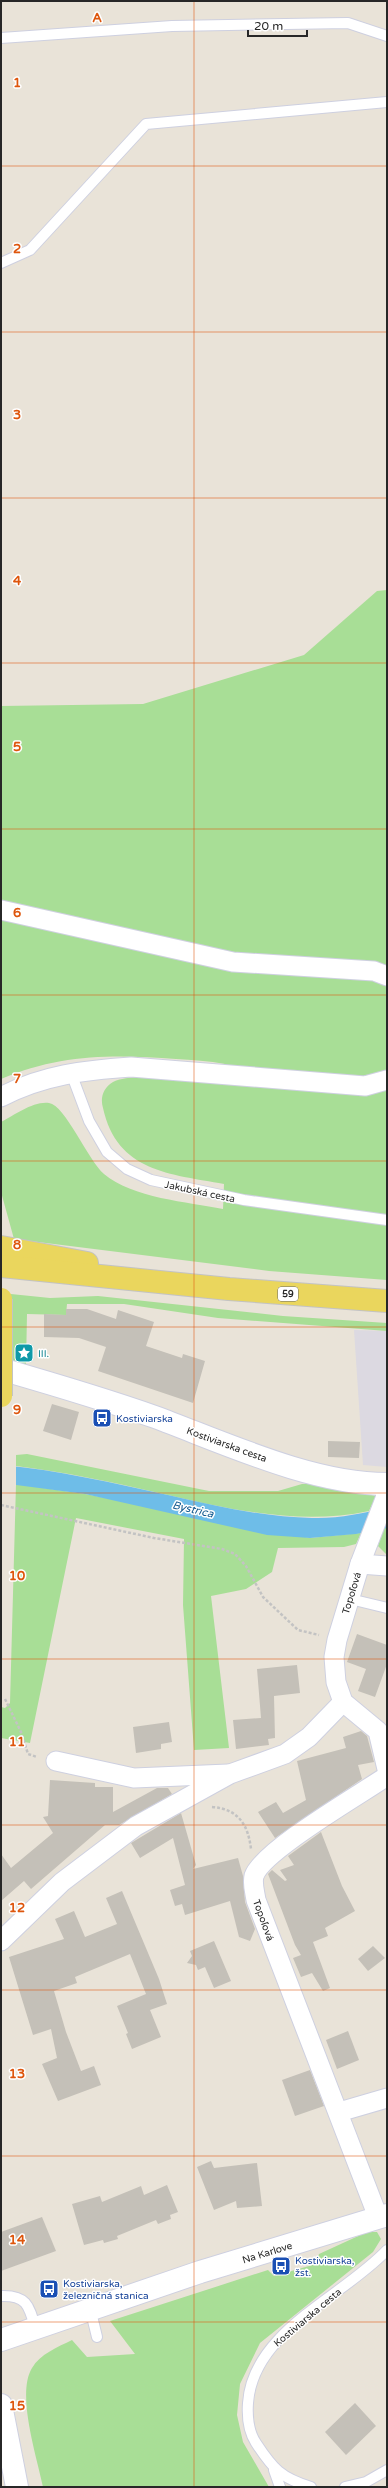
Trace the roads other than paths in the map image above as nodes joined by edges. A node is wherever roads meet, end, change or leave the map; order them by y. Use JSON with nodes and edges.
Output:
{"nodes":[{"id":1,"x":387,"y":36,"type":"edge"},
{"id":2,"x":1,"y":38,"type":"edge"},
{"id":3,"x":387,"y":102,"type":"edge"},
{"id":4,"x":1,"y":263,"type":"edge"},
{"id":5,"x":1,"y":910,"type":"edge"},
{"id":6,"x":387,"y":976,"type":"edge"},
{"id":7,"x":70,"y":1073,"type":"junction"},
{"id":8,"x":387,"y":1080,"type":"edge"},
{"id":9,"x":1,"y":1096,"type":"edge"},
{"id":10,"x":387,"y":1220,"type":"edge"},
{"id":11,"x":1,"y":1247,"type":"edge"},
{"id":12,"x":1,"y":1266,"type":"edge"},
{"id":13,"x":188,"y":1284,"type":"junction"},
{"id":14,"x":1,"y":1299,"type":"edge"},
{"id":15,"x":387,"y":1301,"type":"edge"},
{"id":16,"x":1,"y":1369,"type":"edge"},
{"id":17,"x":1,"y":1396,"type":"edge"},
{"id":18,"x":386,"y":1490,"type":"edge"},
{"id":19,"x":360,"y":1564,"type":"junction"},
{"id":20,"x":387,"y":1566,"type":"edge"},
{"id":21,"x":350,"y":1599,"type":"junction"},
{"id":22,"x":387,"y":1608,"type":"edge"},
{"id":23,"x":344,"y":1702,"type":"junction"},
{"id":24,"x":382,"y":1732,"type":"edge"},
{"id":25,"x":56,"y":1761,"type":"dead end"},
{"id":26,"x":387,"y":1769,"type":"edge"},
{"id":27,"x":230,"y":1774,"type":"junction"},
{"id":28,"x":387,"y":1776,"type":"edge"},
{"id":29,"x":1,"y":1941,"type":"edge"},
{"id":30,"x":387,"y":2098,"type":"edge"},
{"id":31,"x":336,"y":2104,"type":"junction"},
{"id":32,"x":382,"y":2216,"type":"edge"},
{"id":33,"x":387,"y":2250,"type":"edge"},
{"id":34,"x":1,"y":2296,"type":"edge"},
{"id":35,"x":90,"y":2308,"type":"junction"},
{"id":36,"x":35,"y":2327,"type":"junction"},
{"id":37,"x":97,"y":2337,"type":"dead end"},
{"id":38,"x":1,"y":2340,"type":"edge"},
{"id":39,"x":1,"y":2405,"type":"edge"},
{"id":40,"x":274,"y":2470,"type":"junction"},
{"id":41,"x":387,"y":2470,"type":"edge"},
{"id":42,"x":17,"y":2487,"type":"edge"},
{"id":43,"x":280,"y":2487,"type":"edge"},
{"id":44,"x":311,"y":2487,"type":"edge"},
{"id":45,"x":345,"y":2487,"type":"edge"}],
"edges":[{"from":1,"to":2,"type":"lane"},
{"from":3,"to":4,"type":"lane"},
{"from":5,"to":6,"type":"street"},
{"from":7,"to":8,"type":"street"},
{"from":7,"to":9,"type":"street"},
{"from":7,"to":10,"type":"lane","name":"Jakubská cesta"},
{"from":11,"to":13,"type":"main road","number":"59"},
{"from":12,"to":13,"type":"main road","number":"59"},
{"from":13,"to":15,"type":"main road","number":"59"},
{"from":14,"to":17,"type":"main road","bridge":true},
{"from":16,"to":18,"type":"street","name":"Kostiviarska cesta"},
{"from":18,"to":19,"type":"street","name":"Topoľová"},
{"from":19,"to":20,"type":"street"},
{"from":19,"to":21,"type":"street","name":"Topoľová"},
{"from":21,"to":22,"type":"lane"},
{"from":21,"to":23,"type":"street","name":"Topoľová"},
{"from":23,"to":24,"type":"street","name":"Topoľová"},
{"from":23,"to":27,"type":"street"},
{"from":24,"to":26,"type":"street","name":"Topoľová"},
{"from":25,"to":27,"type":"street"},
{"from":27,"to":29,"type":"street"},
{"from":28,"to":31,"type":"street","name":"Topoľová"},
{"from":30,"to":31,"type":"street"},
{"from":31,"to":32,"type":"street","name":"Na Karlove"},
{"from":32,"to":35,"type":"street","name":"Na Karlove"},
{"from":33,"to":40,"type":"lane","name":"Kostiviarska cesta"},
{"from":34,"to":36,"type":"lane"},
{"from":35,"to":36,"type":"street","name":"Na Karlove"},
{"from":35,"to":37,"type":"lane"},
{"from":36,"to":38,"type":"street","name":"Na Karlove"},
{"from":39,"to":42,"type":"street"},
{"from":40,"to":43,"type":"lane"},
{"from":40,"to":44,"type":"lane","name":"Kostiviarska cesta"},
{"from":41,"to":45,"type":"lane"}]}
